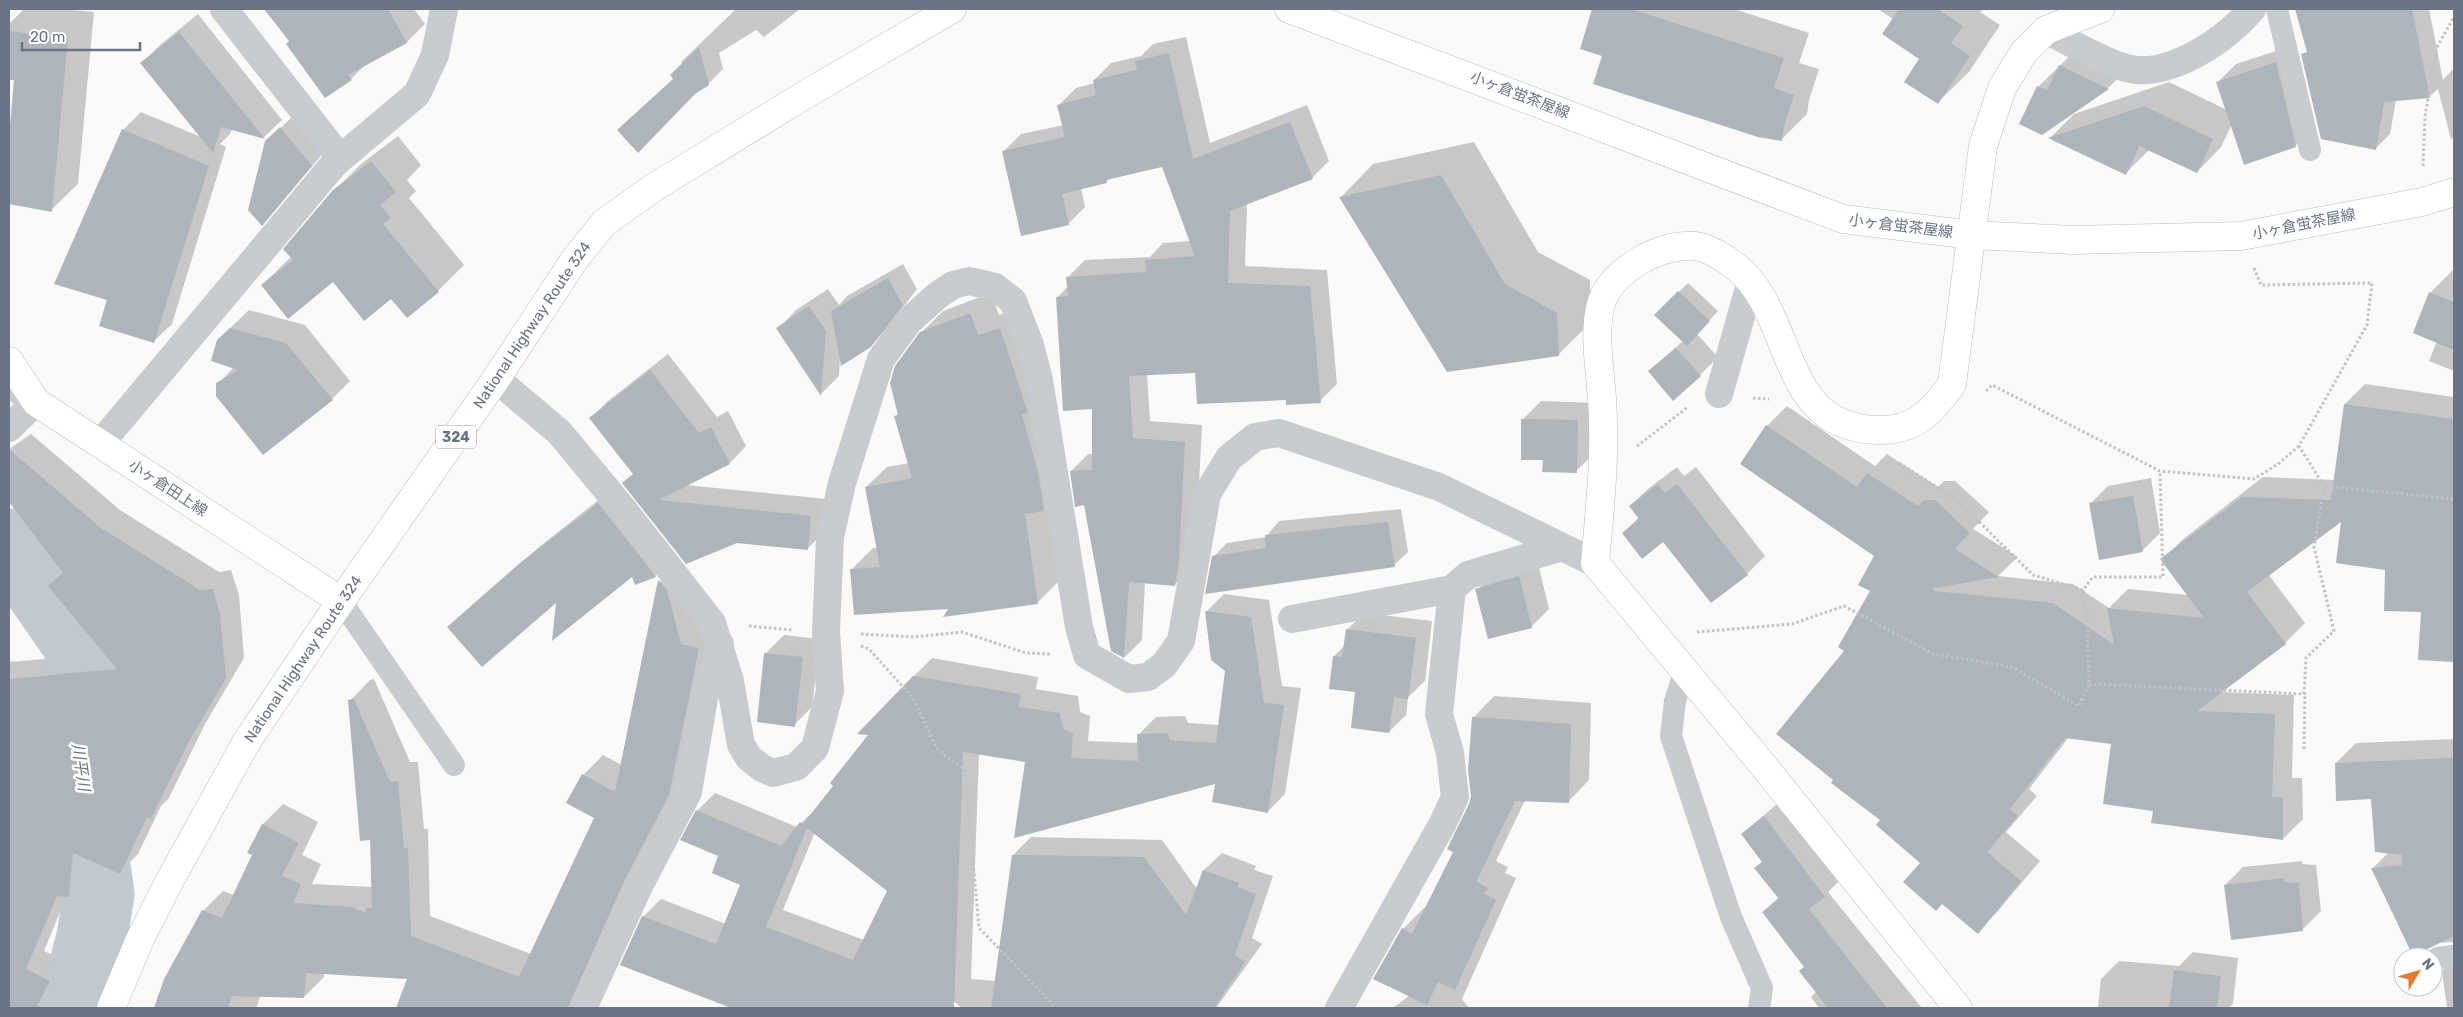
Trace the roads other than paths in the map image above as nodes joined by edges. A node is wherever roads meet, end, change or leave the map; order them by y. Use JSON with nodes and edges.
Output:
{"nodes":[{"id":1,"x":224,"y":9,"type":"edge"},
{"id":2,"x":444,"y":9,"type":"edge"},
{"id":3,"x":952,"y":9,"type":"edge"},
{"id":4,"x":1289,"y":9,"type":"edge"},
{"id":5,"x":2100,"y":9,"type":"edge"},
{"id":6,"x":2252,"y":9,"type":"edge"},
{"id":7,"x":2277,"y":9,"type":"edge"},
{"id":8,"x":2046,"y":30,"type":"junction"},
{"id":9,"x":2310,"y":150,"type":"dead end"},
{"id":10,"x":340,"y":158,"type":"junction"},
{"id":11,"x":2454,"y":192,"type":"edge"},
{"id":12,"x":1972,"y":235,"type":"junction"},
{"id":13,"x":1751,"y":281,"type":"junction"},
{"id":14,"x":9,"y":361,"type":"edge"},
{"id":15,"x":496,"y":379,"type":"junction"},
{"id":16,"x":9,"y":384,"type":"edge"},
{"id":17,"x":1719,"y":394,"type":"road end"},
{"id":18,"x":36,"y":402,"type":"junction"},
{"id":19,"x":9,"y":428,"type":"edge"},
{"id":20,"x":100,"y":444,"type":"junction"},
{"id":21,"x":1562,"y":547,"type":"junction"},
{"id":22,"x":1594,"y":563,"type":"junction"},
{"id":23,"x":1452,"y":589,"type":"junction"},
{"id":24,"x":341,"y":602,"type":"junction"},
{"id":25,"x":1292,"y":619,"type":"dead end"},
{"id":26,"x":716,"y":634,"type":"junction"},
{"id":27,"x":1684,"y":673,"type":"junction"},
{"id":28,"x":454,"y":765,"type":"dead end"},
{"id":29,"x":111,"y":1008,"type":"edge"},
{"id":30,"x":584,"y":1008,"type":"edge"},
{"id":31,"x":1339,"y":1008,"type":"edge"},
{"id":32,"x":1759,"y":1008,"type":"edge"},
{"id":33,"x":1958,"y":1008,"type":"edge"}],
"edges":[{"from":1,"to":10,"type":"street"},
{"from":2,"to":10,"type":"street"},
{"from":3,"to":15,"type":"main road","name":"National Highway Route 324","number":"324"},
{"from":4,"to":12,"type":"main road","name":"小ヶ倉蛍茶屋線"},
{"from":5,"to":8,"type":"main road"},
{"from":6,"to":8,"type":"street"},
{"from":7,"to":9,"type":"lane"},
{"from":8,"to":12,"type":"main road"},
{"from":10,"to":20,"type":"street"},
{"from":11,"to":12,"type":"main road","name":"小ヶ倉蛍茶屋線"},
{"from":12,"to":13,"type":"main road"},
{"from":13,"to":17,"type":"street"},
{"from":13,"to":22,"type":"main road"},
{"from":14,"to":18,"type":"main road","name":"小ヶ倉田上線"},
{"from":15,"to":24,"type":"main road","name":"National Highway Route 324","number":"324"},
{"from":15,"to":26,"type":"street"},
{"from":16,"to":18,"type":"street"},
{"from":18,"to":19,"type":"street"},
{"from":18,"to":20,"type":"main road","name":"小ヶ倉田上線"},
{"from":20,"to":24,"type":"main road","name":"小ヶ倉田上線"},
{"from":21,"to":22,"type":"street"},
{"from":21,"to":23,"type":"street"},
{"from":21,"to":26,"type":"street"},
{"from":22,"to":27,"type":"main road"},
{"from":23,"to":25,"type":"street"},
{"from":23,"to":31,"type":"street"},
{"from":24,"to":28,"type":"lane"},
{"from":24,"to":29,"type":"main road","name":"National Highway Route 324","number":"324"},
{"from":26,"to":30,"type":"street"},
{"from":27,"to":32,"type":"lane"},
{"from":27,"to":33,"type":"main road"}]}
